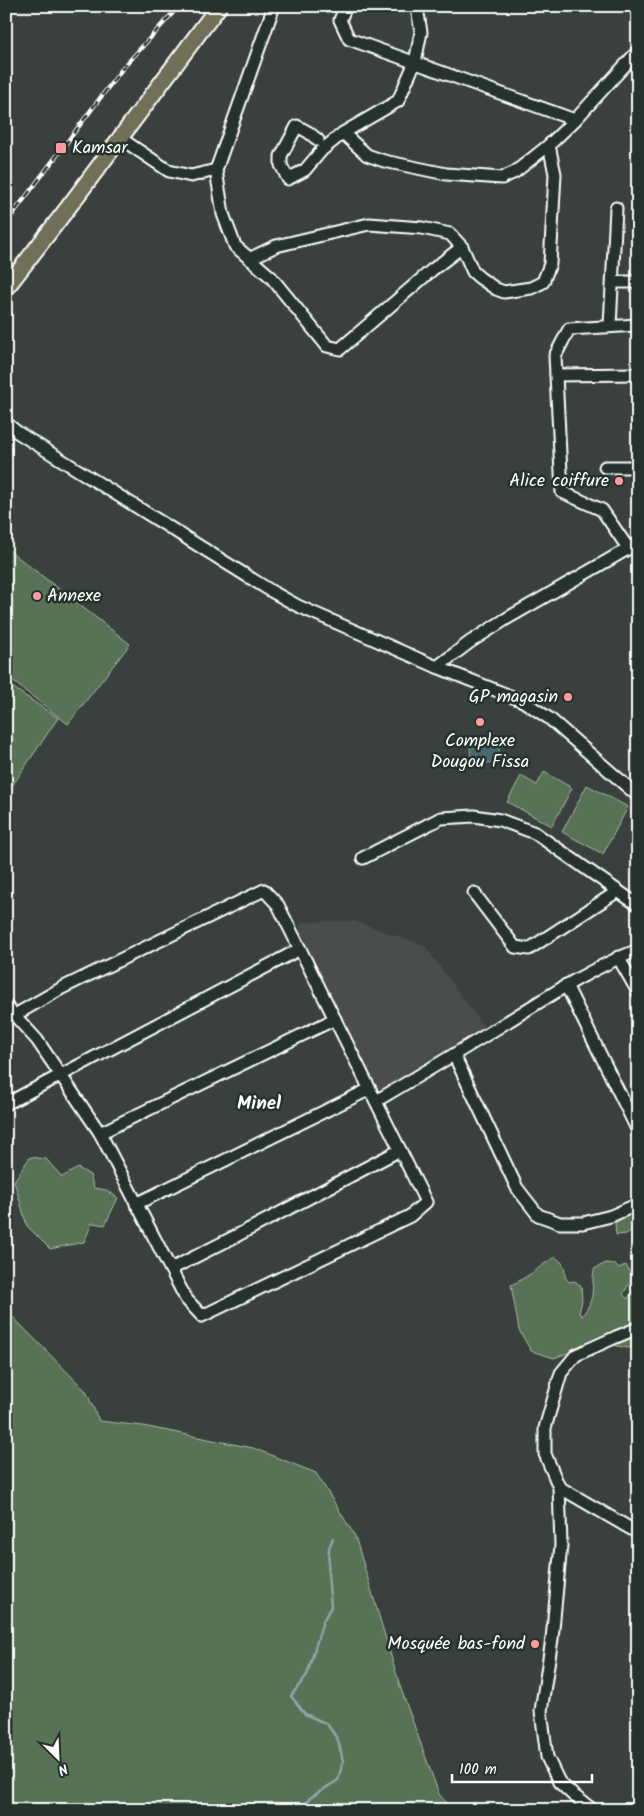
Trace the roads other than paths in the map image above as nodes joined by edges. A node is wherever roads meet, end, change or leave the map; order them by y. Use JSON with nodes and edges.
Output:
{"nodes":[{"id":1,"x":218,"y":6,"type":"edge"},
{"id":2,"x":274,"y":6,"type":"edge"},
{"id":3,"x":346,"y":6,"type":"edge"},
{"id":4,"x":415,"y":6,"type":"edge"},
{"id":5,"x":638,"y":51,"type":"edge"},
{"id":6,"x":415,"y":62,"type":"junction"},
{"id":7,"x":575,"y":120,"type":"junction"},
{"id":8,"x":343,"y":133,"type":"junction"},
{"id":9,"x":120,"y":138,"type":"junction"},
{"id":10,"x":318,"y":140,"type":"dead end"},
{"id":11,"x":549,"y":145,"type":"junction"},
{"id":12,"x":216,"y":170,"type":"junction"},
{"id":13,"x":616,"y":208,"type":"dead end"},
{"id":14,"x":462,"y":247,"type":"junction"},
{"id":15,"x":251,"y":258,"type":"junction"},
{"id":16,"x":613,"y":282,"type":"junction"},
{"id":17,"x":638,"y":282,"type":"edge"},
{"id":18,"x":6,"y":288,"type":"edge"},
{"id":19,"x":638,"y":325,"type":"edge"},
{"id":20,"x":610,"y":326,"type":"junction"},
{"id":21,"x":638,"y":374,"type":"edge"},
{"id":22,"x":556,"y":375,"type":"junction"},
{"id":23,"x":6,"y":423,"type":"edge"},
{"id":24,"x":605,"y":467,"type":"dead end"},
{"id":25,"x":638,"y":467,"type":"edge"},
{"id":26,"x":633,"y":545,"type":"edge"},
{"id":27,"x":437,"y":667,"type":"junction"},
{"id":28,"x":638,"y":796,"type":"edge"},
{"id":29,"x":363,"y":858,"type":"dead end"},
{"id":30,"x":618,"y":891,"type":"junction"},
{"id":31,"x":474,"y":893,"type":"dead end"},
{"id":32,"x":638,"y":906,"type":"edge"},
{"id":33,"x":300,"y":949,"type":"junction"},
{"id":34,"x":638,"y":950,"type":"edge"},
{"id":35,"x":618,"y":957,"type":"junction"},
{"id":36,"x":566,"y":985,"type":"junction"},
{"id":37,"x":638,"y":992,"type":"edge"},
{"id":38,"x":6,"y":1006,"type":"edge"},
{"id":39,"x":15,"y":1015,"type":"junction"},
{"id":40,"x":335,"y":1019,"type":"junction"},
{"id":41,"x":454,"y":1055,"type":"junction"},
{"id":42,"x":60,"y":1075,"type":"junction"},
{"id":43,"x":370,"y":1089,"type":"junction"},
{"id":44,"x":376,"y":1101,"type":"junction"},
{"id":45,"x":6,"y":1104,"type":"edge"},
{"id":46,"x":638,"y":1131,"type":"edge"},
{"id":47,"x":100,"y":1134,"type":"junction"},
{"id":48,"x":400,"y":1150,"type":"junction"},
{"id":49,"x":136,"y":1204,"type":"junction"},
{"id":50,"x":638,"y":1204,"type":"edge"},
{"id":51,"x":171,"y":1268,"type":"junction"},
{"id":52,"x":638,"y":1328,"type":"edge"},
{"id":53,"x":559,"y":1487,"type":"junction"},
{"id":54,"x":638,"y":1533,"type":"edge"},
{"id":55,"x":593,"y":1810,"type":"edge"}],
"edges":[{"from":1,"to":9,"type":"main road"},
{"from":2,"to":12,"type":"street"},
{"from":3,"to":6,"type":"street"},
{"from":4,"to":6,"type":"street"},
{"from":5,"to":7,"type":"street"},
{"from":6,"to":7,"type":"street"},
{"from":6,"to":8,"type":"street"},
{"from":7,"to":11,"type":"street"},
{"from":8,"to":10,"type":"street"},
{"from":8,"to":11,"type":"street"},
{"from":9,"to":12,"type":"street"},
{"from":9,"to":18,"type":"main road"},
{"from":11,"to":14,"type":"street"},
{"from":12,"to":15,"type":"street"},
{"from":13,"to":16,"type":"street"},
{"from":14,"to":15,"type":"street"},
{"from":14,"to":15,"type":"street"},
{"from":16,"to":17,"type":"street"},
{"from":16,"to":20,"type":"street"},
{"from":19,"to":20,"type":"street"},
{"from":20,"to":22,"type":"street"},
{"from":21,"to":22,"type":"street"},
{"from":22,"to":26,"type":"street"},
{"from":23,"to":27,"type":"street"},
{"from":24,"to":25,"type":"street"},
{"from":26,"to":27,"type":"street"},
{"from":27,"to":28,"type":"street"},
{"from":29,"to":30,"type":"street"},
{"from":30,"to":31,"type":"street"},
{"from":30,"to":32,"type":"street"},
{"from":33,"to":39,"type":"street"},
{"from":33,"to":40,"type":"street"},
{"from":33,"to":42,"type":"street"},
{"from":34,"to":35,"type":"street"},
{"from":35,"to":36,"type":"street"},
{"from":35,"to":37,"type":"street"},
{"from":36,"to":41,"type":"street"},
{"from":36,"to":46,"type":"street"},
{"from":38,"to":39,"type":"street"},
{"from":39,"to":42,"type":"street"},
{"from":40,"to":43,"type":"street"},
{"from":40,"to":47,"type":"street"},
{"from":41,"to":44,"type":"street"},
{"from":41,"to":50,"type":"street"},
{"from":42,"to":45,"type":"street"},
{"from":42,"to":47,"type":"street"},
{"from":43,"to":44,"type":"street"},
{"from":43,"to":49,"type":"street"},
{"from":44,"to":48,"type":"street"},
{"from":47,"to":49,"type":"street"},
{"from":48,"to":51,"type":"street"},
{"from":48,"to":51,"type":"street"},
{"from":49,"to":51,"type":"street"},
{"from":52,"to":53,"type":"street"},
{"from":53,"to":54,"type":"street"},
{"from":53,"to":55,"type":"street"}]}
